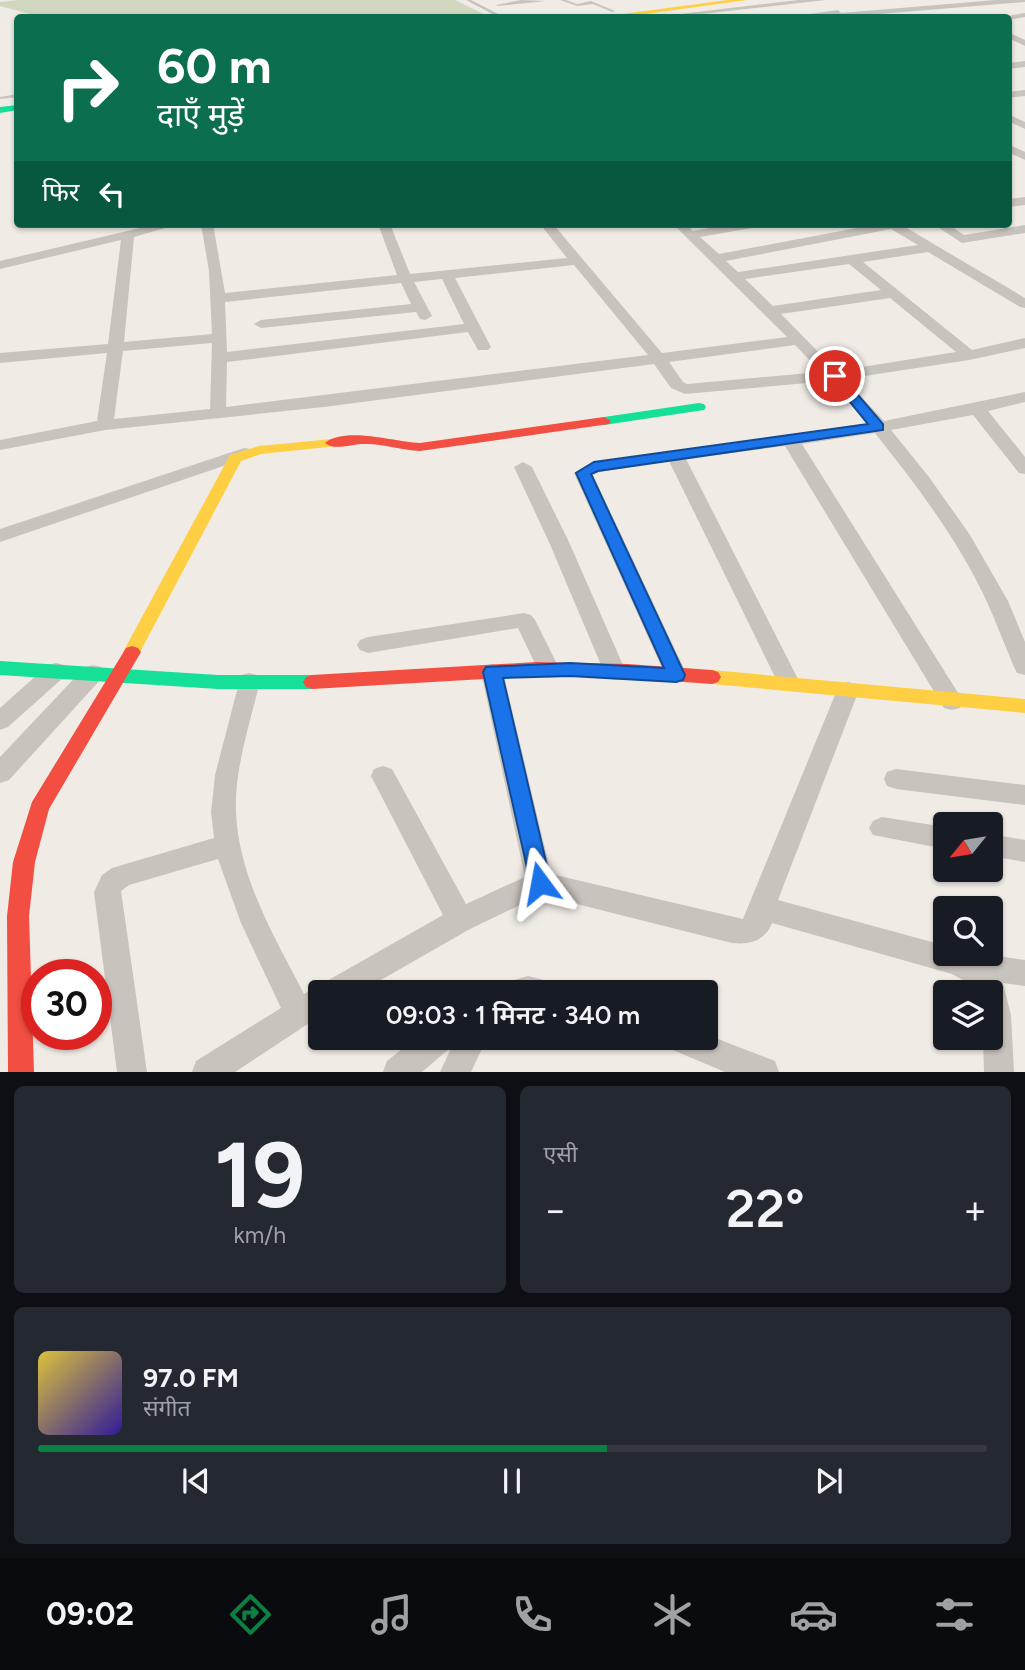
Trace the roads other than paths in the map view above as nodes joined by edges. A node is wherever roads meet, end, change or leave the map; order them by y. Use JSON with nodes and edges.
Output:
{"nodes":[{"id":1,"x":468,"y":0,"type":"edge"},
{"id":2,"x":528,"y":0,"type":"edge"},
{"id":3,"x":562,"y":0,"type":"edge"},
{"id":4,"x":587,"y":0,"type":"edge"},
{"id":5,"x":707,"y":0,"type":"edge"},
{"id":6,"x":815,"y":0,"type":"edge"},
{"id":7,"x":822,"y":0,"type":"edge"},
{"id":8,"x":1025,"y":0,"type":"edge"},
{"id":9,"x":544,"y":1,"type":"edge"},
{"id":10,"x":744,"y":3,"type":"edge"},
{"id":11,"x":514,"y":4,"type":"dead end"},
{"id":12,"x":595,"y":10,"type":"edge"},
{"id":13,"x":678,"y":10,"type":"edge"},
{"id":14,"x":613,"y":11,"type":"junction"},
{"id":15,"x":496,"y":14,"type":"edge"},
{"id":16,"x":595,"y":14,"type":"edge"},
{"id":17,"x":762,"y":14,"type":"edge"},
{"id":18,"x":841,"y":14,"type":"edge"},
{"id":19,"x":855,"y":14,"type":"edge"},
{"id":20,"x":1012,"y":150,"type":"edge"},
{"id":21,"x":1012,"y":158,"type":"edge"},
{"id":22,"x":155,"y":228,"type":"edge"},
{"id":23,"x":208,"y":228,"type":"edge"},
{"id":24,"x":386,"y":228,"type":"edge"},
{"id":25,"x":549,"y":228,"type":"edge"},
{"id":26,"x":730,"y":228,"type":"edge"},
{"id":27,"x":877,"y":228,"type":"edge"},
{"id":28,"x":898,"y":228,"type":"edge"},
{"id":29,"x":945,"y":228,"type":"edge"},
{"id":30,"x":724,"y":229,"type":"junction"},
{"id":31,"x":1025,"y":229,"type":"edge"},
{"id":32,"x":685,"y":230,"type":"edge"},
{"id":33,"x":128,"y":234,"type":"junction"},
{"id":34,"x":933,"y":247,"type":"junction"},
{"id":35,"x":752,"y":252,"type":"junction"},
{"id":36,"x":716,"y":259,"type":"junction"},
{"id":37,"x":851,"y":259,"type":"junction"},
{"id":38,"x":578,"y":261,"type":"junction"},
{"id":39,"x":0,"y":265,"type":"edge"},
{"id":40,"x":446,"y":274,"type":"junction"},
{"id":41,"x":734,"y":277,"type":"junction"},
{"id":42,"x":405,"y":278,"type":"junction"},
{"id":43,"x":1025,"y":289,"type":"edge"},
{"id":44,"x":1006,"y":292,"type":"junction"},
{"id":45,"x":891,"y":293,"type":"junction"},
{"id":46,"x":218,"y":299,"type":"junction"},
{"id":47,"x":1025,"y":304,"type":"edge"},
{"id":48,"x":420,"y":307,"type":"junction"},
{"id":49,"x":769,"y":311,"type":"junction"},
{"id":50,"x":261,"y":324,"type":"dead end"},
{"id":51,"x":473,"y":327,"type":"junction"},
{"id":52,"x":433,"y":332,"type":"junction"},
{"id":53,"x":219,"y":338,"type":"junction"},
{"id":54,"x":799,"y":340,"type":"junction"},
{"id":55,"x":1025,"y":343,"type":"edge"},
{"id":56,"x":116,"y":346,"type":"junction"},
{"id":57,"x":483,"y":347,"type":"dead end"},
{"id":58,"x":969,"y":355,"type":"junction"},
{"id":59,"x":0,"y":358,"type":"edge"},
{"id":60,"x":219,"y":358,"type":"junction"},
{"id":61,"x":659,"y":359,"type":"junction"},
{"id":62,"x":835,"y":376,"type":"junction"},
{"id":63,"x":1023,"y":399,"type":"edge"},
{"id":64,"x":699,"y":407,"type":"dead end"},
{"id":65,"x":977,"y":408,"type":"junction"},
{"id":66,"x":218,"y":412,"type":"junction"},
{"id":67,"x":105,"y":425,"type":"junction"},
{"id":68,"x":878,"y":427,"type":"junction"},
{"id":69,"x":790,"y":439,"type":"junction"},
{"id":70,"x":0,"y":444,"type":"edge"},
{"id":71,"x":245,"y":453,"type":"junction"},
{"id":72,"x":675,"y":455,"type":"junction"},
{"id":73,"x":523,"y":467,"type":"dead end"},
{"id":74,"x":1025,"y":469,"type":"edge"},
{"id":75,"x":0,"y":536,"type":"edge"},
{"id":76,"x":368,"y":645,"type":"dead end"},
{"id":77,"x":1025,"y":667,"type":"edge"},
{"id":78,"x":0,"y":668,"type":"edge"},
{"id":79,"x":549,"y":670,"type":"junction"},
{"id":80,"x":56,"y":671,"type":"junction"},
{"id":81,"x":492,"y":672,"type":"junction"},
{"id":82,"x":615,"y":672,"type":"junction"},
{"id":83,"x":93,"y":673,"type":"junction"},
{"id":84,"x":120,"y":674,"type":"junction"},
{"id":85,"x":676,"y":675,"type":"junction"},
{"id":86,"x":248,"y":681,"type":"junction"},
{"id":87,"x":789,"y":683,"type":"junction"},
{"id":88,"x":848,"y":690,"type":"junction"},
{"id":89,"x":952,"y":702,"type":"junction"},
{"id":90,"x":1025,"y":706,"type":"edge"},
{"id":91,"x":0,"y":721,"type":"edge"},
{"id":92,"x":0,"y":774,"type":"edge"},
{"id":93,"x":383,"y":776,"type":"dead end"},
{"id":94,"x":896,"y":779,"type":"dead end"},
{"id":95,"x":1025,"y":795,"type":"edge"},
{"id":96,"x":882,"y":828,"type":"dead end"},
{"id":97,"x":933,"y":836,"type":"edge"},
{"id":98,"x":229,"y":845,"type":"junction"},
{"id":99,"x":1003,"y":847,"type":"edge"},
{"id":100,"x":1025,"y":851,"type":"edge"},
{"id":101,"x":540,"y":883,"type":"junction"},
{"id":102,"x":761,"y":908,"type":"junction"},
{"id":103,"x":460,"y":920,"type":"junction"},
{"id":104,"x":933,"y":956,"type":"edge"},
{"id":105,"x":965,"y":966,"type":"edge"},
{"id":106,"x":977,"y":966,"type":"edge"},
{"id":107,"x":1025,"y":973,"type":"edge"},
{"id":108,"x":354,"y":980,"type":"edge"},
{"id":109,"x":308,"y":1004,"type":"edge"},
{"id":110,"x":308,"y":1007,"type":"edge"},
{"id":111,"x":425,"y":1050,"type":"edge"},
{"id":112,"x":466,"y":1050,"type":"edge"},
{"id":113,"x":709,"y":1050,"type":"edge"},
{"id":114,"x":21,"y":1072,"type":"edge"},
{"id":115,"x":132,"y":1072,"type":"edge"},
{"id":116,"x":208,"y":1072,"type":"edge"},
{"id":117,"x":398,"y":1072,"type":"edge"},
{"id":118,"x":455,"y":1072,"type":"edge"},
{"id":119,"x":764,"y":1072,"type":"edge"},
{"id":120,"x":999,"y":1072,"type":"edge"}],
"edges":[{"from":1,"to":15,"type":"lane"},
{"from":2,"to":9,"type":"lane"},
{"from":3,"to":12,"type":"lane"},
{"from":4,"to":12,"type":"lane"},
{"from":5,"to":13,"type":"street"},
{"from":6,"to":7,"type":"street"},
{"from":6,"to":10,"type":"street"},
{"from":6,"to":18,"type":"street"},
{"from":8,"to":19,"type":"street"},
{"from":9,"to":11,"type":"lane"},
{"from":10,"to":13,"type":"street"},
{"from":10,"to":17,"type":"street"},
{"from":12,"to":13,"type":"street"},
{"from":12,"to":14,"type":"lane"},
{"from":13,"to":14,"type":"street"},
{"from":14,"to":16,"type":"street"},
{"from":20,"to":21,"type":"street"},
{"from":22,"to":33,"type":"street"},
{"from":23,"to":46,"type":"street"},
{"from":24,"to":42,"type":"street"},
{"from":25,"to":38,"type":"street"},
{"from":26,"to":30,"type":"street"},
{"from":27,"to":35,"type":"street"},
{"from":28,"to":34,"type":"street"},
{"from":29,"to":31,"type":"street"},
{"from":30,"to":32,"type":"street"},
{"from":30,"to":35,"type":"street"},
{"from":32,"to":36,"type":"street"},
{"from":33,"to":39,"type":"street"},
{"from":33,"to":56,"type":"street"},
{"from":34,"to":37,"type":"street"},
{"from":34,"to":44,"type":"street"},
{"from":35,"to":36,"type":"street"},
{"from":36,"to":41,"type":"street"},
{"from":37,"to":41,"type":"street"},
{"from":37,"to":45,"type":"street"},
{"from":38,"to":40,"type":"street"},
{"from":38,"to":61,"type":"street"},
{"from":40,"to":42,"type":"street"},
{"from":40,"to":51,"type":"street"},
{"from":41,"to":49,"type":"street"},
{"from":42,"to":46,"type":"street"},
{"from":42,"to":48,"type":"street"},
{"from":43,"to":44,"type":"street"},
{"from":44,"to":47,"type":"street"},
{"from":45,"to":49,"type":"street"},
{"from":45,"to":58,"type":"street"},
{"from":46,"to":53,"type":"street"},
{"from":48,"to":50,"type":"street"},
{"from":48,"to":52,"type":"street"},
{"from":49,"to":54,"type":"street"},
{"from":51,"to":52,"type":"street"},
{"from":51,"to":57,"type":"street"},
{"from":52,"to":60,"type":"street"},
{"from":53,"to":56,"type":"street"},
{"from":53,"to":60,"type":"street"},
{"from":54,"to":61,"type":"street"},
{"from":54,"to":62,"type":"street"},
{"from":55,"to":58,"type":"street"},
{"from":56,"to":59,"type":"street"},
{"from":56,"to":67,"type":"street"},
{"from":58,"to":62,"type":"street"},
{"from":60,"to":66,"type":"street"},
{"from":61,"to":62,"type":"street"},
{"from":61,"to":66,"type":"street"},
{"from":62,"to":68,"type":"street"},
{"from":63,"to":65,"type":"street"},
{"from":64,"to":71,"type":"street"},
{"from":65,"to":68,"type":"street"},
{"from":65,"to":74,"type":"street"},
{"from":66,"to":67,"type":"street"},
{"from":67,"to":70,"type":"street"},
{"from":68,"to":69,"type":"street"},
{"from":68,"to":77,"type":"street"},
{"from":69,"to":72,"type":"street"},
{"from":69,"to":89,"type":"street"},
{"from":71,"to":75,"type":"street"},
{"from":71,"to":84,"type":"street"},
{"from":72,"to":85,"type":"street"},
{"from":72,"to":87,"type":"street"},
{"from":73,"to":82,"type":"street"},
{"from":76,"to":79,"type":"street"},
{"from":78,"to":80,"type":"street"},
{"from":79,"to":81,"type":"street"},
{"from":79,"to":82,"type":"street"},
{"from":80,"to":83,"type":"street"},
{"from":80,"to":91,"type":"street"},
{"from":81,"to":86,"type":"street"},
{"from":81,"to":101,"type":"street"},
{"from":82,"to":85,"type":"street"},
{"from":83,"to":84,"type":"street"},
{"from":83,"to":92,"type":"street"},
{"from":84,"to":86,"type":"street"},
{"from":84,"to":114,"type":"street"},
{"from":85,"to":87,"type":"street"},
{"from":86,"to":98,"type":"street"},
{"from":87,"to":88,"type":"street"},
{"from":88,"to":89,"type":"street"},
{"from":88,"to":102,"type":"street"},
{"from":89,"to":90,"type":"street"},
{"from":93,"to":103,"type":"street"},
{"from":94,"to":95,"type":"street"},
{"from":96,"to":97,"type":"street"},
{"from":98,"to":109,"type":"street"},
{"from":98,"to":115,"type":"street"},
{"from":99,"to":100,"type":"street"},
{"from":101,"to":102,"type":"street"},
{"from":101,"to":103,"type":"street"},
{"from":102,"to":104,"type":"street"},
{"from":103,"to":108,"type":"street"},
{"from":105,"to":120,"type":"street"},
{"from":106,"to":107,"type":"street"},
{"from":110,"to":116,"type":"street"},
{"from":111,"to":117,"type":"street"},
{"from":112,"to":118,"type":"street"},
{"from":113,"to":119,"type":"street"}]}
